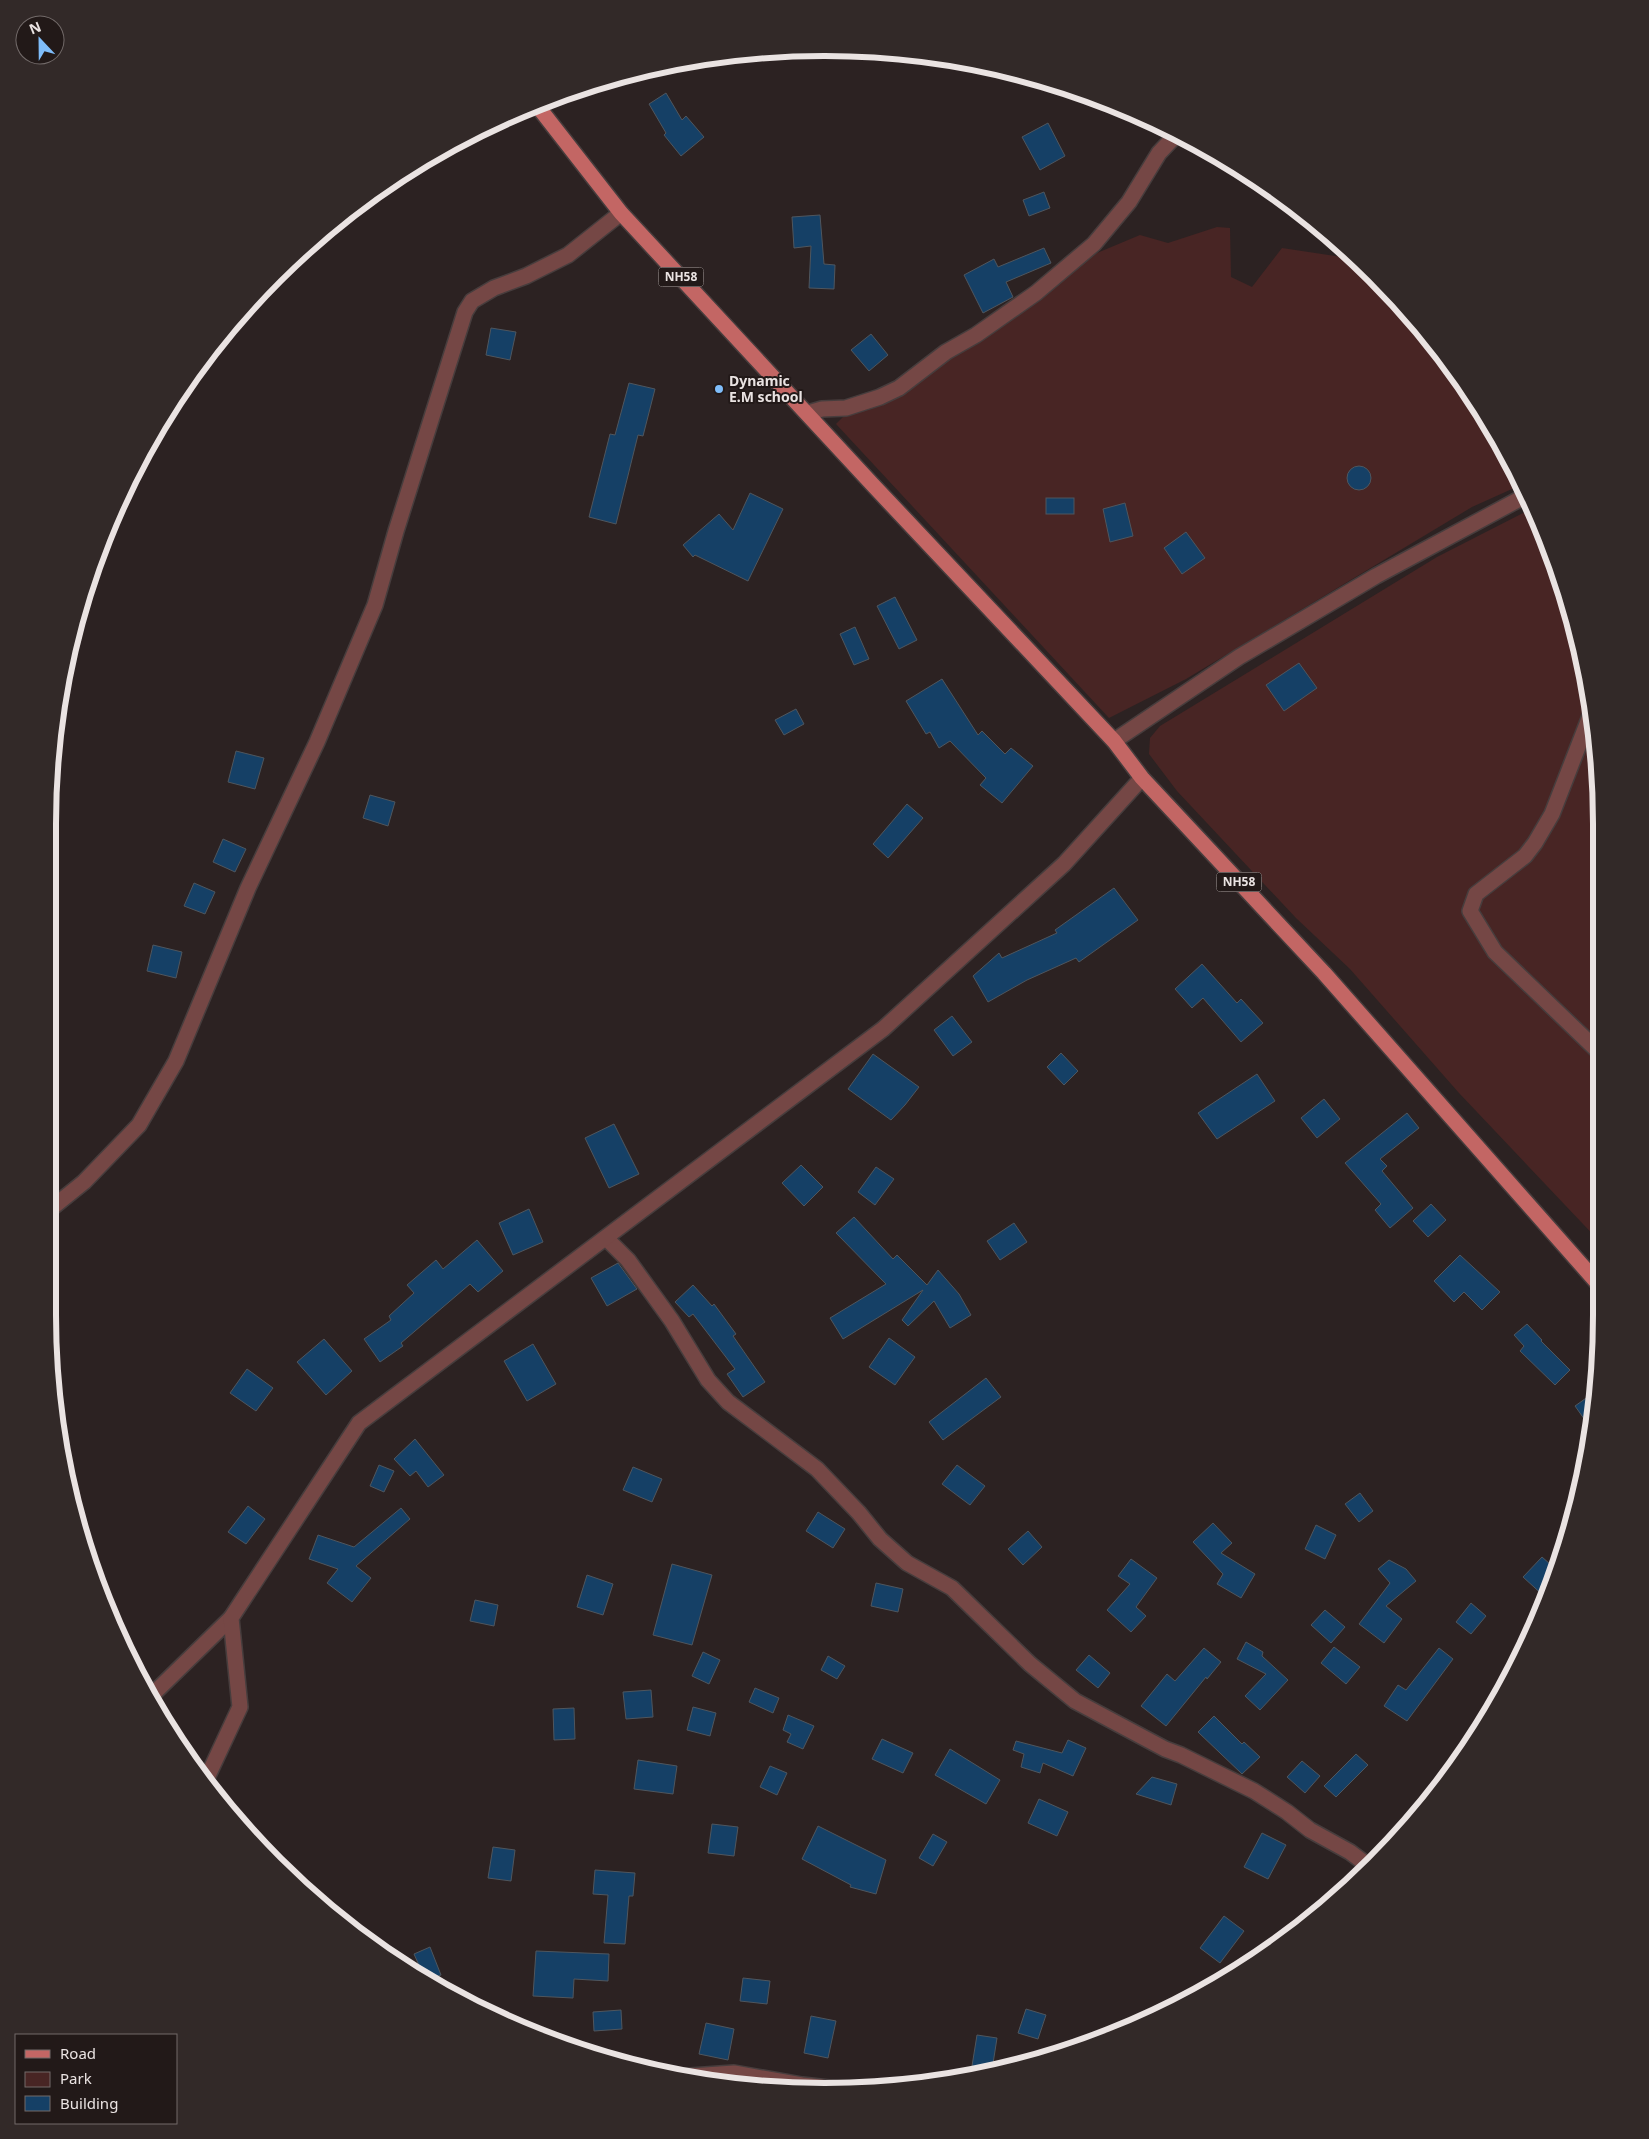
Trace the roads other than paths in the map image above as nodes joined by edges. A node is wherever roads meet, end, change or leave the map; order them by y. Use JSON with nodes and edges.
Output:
{"nodes":[{"id":1,"x":541,"y":111,"type":"edge"},
{"id":2,"x":1172,"y":140,"type":"edge"},
{"id":3,"x":621,"y":213,"type":"junction"},
{"id":4,"x":808,"y":413,"type":"junction"},
{"id":5,"x":1520,"y":499,"type":"edge"},
{"id":6,"x":1586,"y":726,"type":"edge"},
{"id":7,"x":1114,"y":741,"type":"junction"},
{"id":8,"x":1142,"y":778,"type":"junction"},
{"id":9,"x":1593,"y":1046,"type":"edge"},
{"id":10,"x":56,"y":1204,"type":"edge"},
{"id":11,"x":606,"y":1238,"type":"junction"},
{"id":12,"x":1593,"y":1278,"type":"edge"},
{"id":13,"x":231,"y":1618,"type":"junction"},
{"id":14,"x":155,"y":1692,"type":"edge"},
{"id":15,"x":209,"y":1773,"type":"edge"},
{"id":16,"x":1364,"y":1862,"type":"edge"},
{"id":17,"x":714,"y":2074,"type":"edge"},
{"id":18,"x":781,"y":2081,"type":"edge"}],
"edges":[{"from":1,"to":3,"type":"main road","number":"NH58"},
{"from":2,"to":4,"type":"street"},
{"from":3,"to":4,"type":"main road","number":"NH58"},
{"from":3,"to":10,"type":"street"},
{"from":4,"to":7,"type":"main road","number":"NH58"},
{"from":5,"to":7,"type":"street"},
{"from":6,"to":9,"type":"street"},
{"from":7,"to":8,"type":"main road","number":"NH58"},
{"from":8,"to":11,"type":"street"},
{"from":8,"to":12,"type":"main road","number":"NH58"},
{"from":11,"to":13,"type":"street"},
{"from":11,"to":16,"type":"street"},
{"from":13,"to":14,"type":"street"},
{"from":13,"to":15,"type":"street"},
{"from":17,"to":18,"type":"street"}]}
